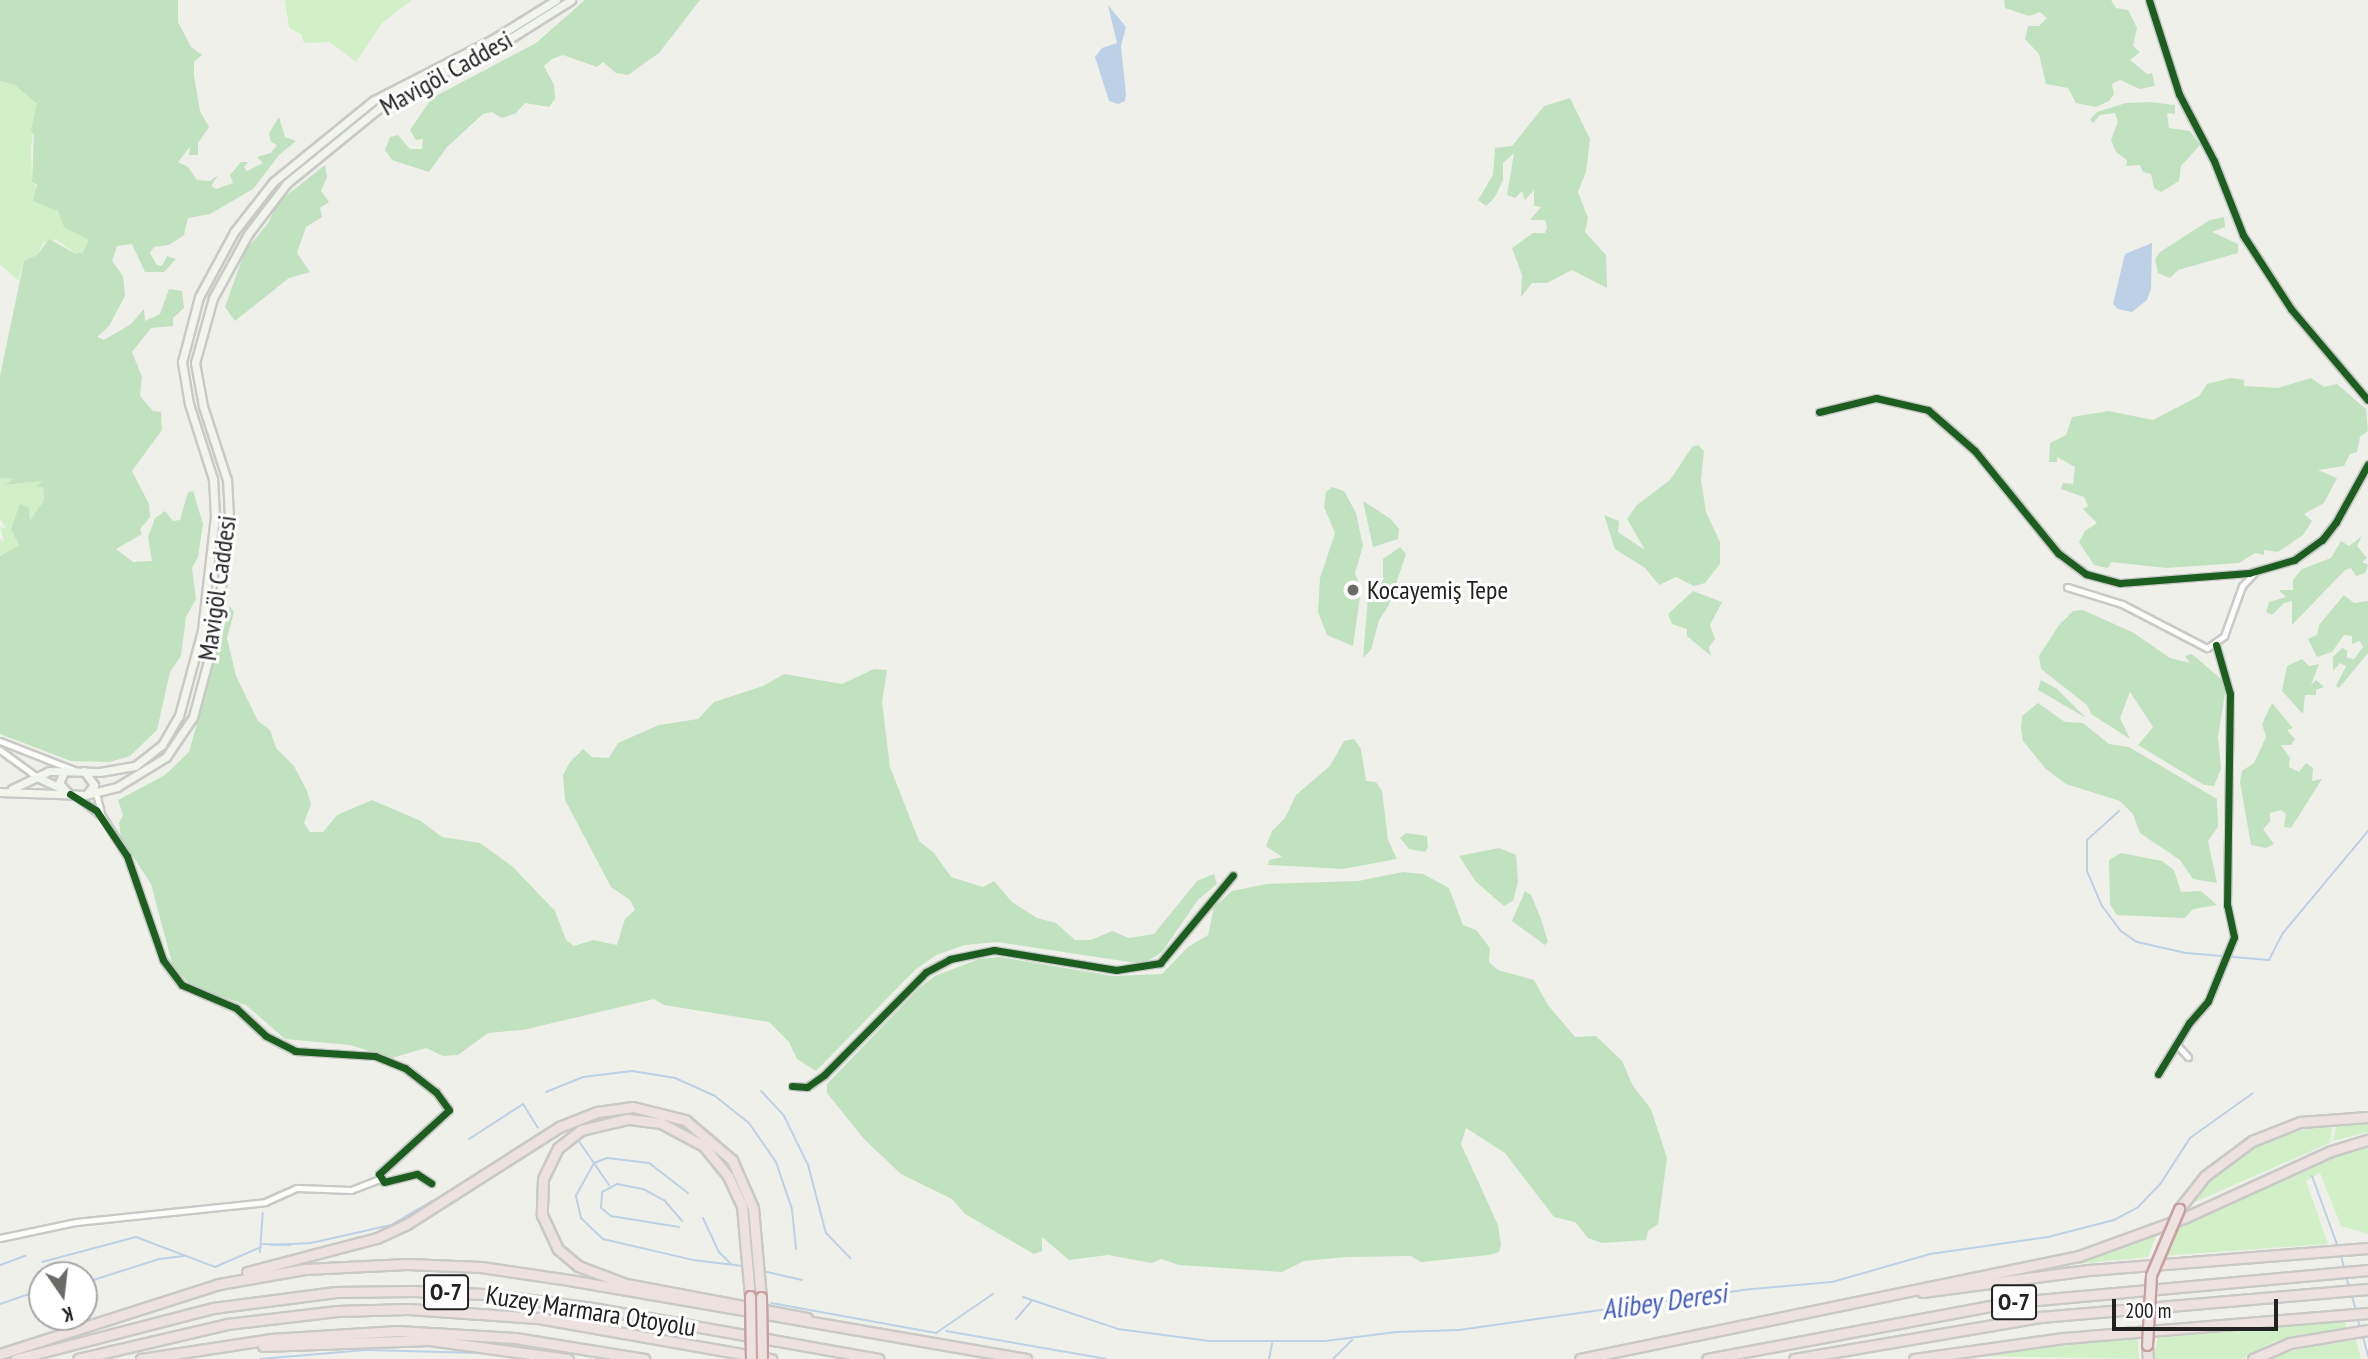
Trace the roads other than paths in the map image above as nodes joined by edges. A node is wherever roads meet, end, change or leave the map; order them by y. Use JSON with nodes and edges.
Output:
{"nodes":[{"id":1,"x":556,"y":0,"type":"edge"},
{"id":2,"x":571,"y":0,"type":"edge"},
{"id":3,"x":2149,"y":0,"type":"edge"},
{"id":4,"x":2368,"y":400,"type":"edge"},
{"id":5,"x":1819,"y":412,"type":"dead end"},
{"id":6,"x":2368,"y":464,"type":"edge"},
{"id":7,"x":2254,"y":573,"type":"junction"},
{"id":8,"x":2067,"y":587,"type":"dead end"},
{"id":9,"x":2216,"y":645,"type":"junction"},
{"id":10,"x":0,"y":741,"type":"edge"},
{"id":11,"x":0,"y":750,"type":"edge"},
{"id":12,"x":23,"y":766,"type":"junction"},
{"id":13,"x":65,"y":770,"type":"junction"},
{"id":14,"x":74,"y":770,"type":"junction"},
{"id":15,"x":83,"y":771,"type":"junction"},
{"id":16,"x":37,"y":777,"type":"junction"},
{"id":17,"x":26,"y":784,"type":"junction"},
{"id":18,"x":94,"y":785,"type":"junction"},
{"id":19,"x":62,"y":789,"type":"junction"},
{"id":20,"x":0,"y":792,"type":"edge"},
{"id":21,"x":97,"y":793,"type":"junction"},
{"id":22,"x":70,"y":794,"type":"junction"},
{"id":23,"x":85,"y":795,"type":"junction"},
{"id":24,"x":102,"y":817,"type":"junction"},
{"id":25,"x":1233,"y":874,"type":"dead end"},
{"id":26,"x":2179,"y":1043,"type":"junction"},
{"id":27,"x":2188,"y":1057,"type":"dead end"},
{"id":28,"x":2158,"y":1074,"type":"dead end"},
{"id":29,"x":792,"y":1086,"type":"dead end"},
{"id":30,"x":2368,"y":1117,"type":"edge"},
{"id":31,"x":2368,"y":1140,"type":"edge"},
{"id":32,"x":380,"y":1179,"type":"junction"},
{"id":33,"x":430,"y":1183,"type":"dead end"},
{"id":34,"x":0,"y":1238,"type":"edge"},
{"id":35,"x":2368,"y":1248,"type":"edge"},
{"id":36,"x":2364,"y":1271,"type":"edge"},
{"id":37,"x":2365,"y":1289,"type":"edge"},
{"id":38,"x":1847,"y":1302,"type":"junction"},
{"id":39,"x":135,"y":1307,"type":"junction"},
{"id":40,"x":2368,"y":1312,"type":"edge"},
{"id":41,"x":825,"y":1323,"type":"junction"},
{"id":42,"x":2368,"y":1330,"type":"edge"},
{"id":43,"x":208,"y":1347,"type":"junction"},
{"id":44,"x":0,"y":1354,"type":"edge"},
{"id":45,"x":16,"y":1359,"type":"edge"},
{"id":46,"x":78,"y":1359,"type":"edge"},
{"id":47,"x":141,"y":1359,"type":"edge"},
{"id":48,"x":568,"y":1359,"type":"edge"},
{"id":49,"x":644,"y":1359,"type":"edge"},
{"id":50,"x":751,"y":1359,"type":"edge"},
{"id":51,"x":762,"y":1359,"type":"edge"},
{"id":52,"x":771,"y":1359,"type":"edge"},
{"id":53,"x":877,"y":1359,"type":"edge"},
{"id":54,"x":1026,"y":1359,"type":"edge"},
{"id":55,"x":1580,"y":1359,"type":"edge"},
{"id":56,"x":1707,"y":1359,"type":"edge"},
{"id":57,"x":1794,"y":1359,"type":"edge"},
{"id":58,"x":1914,"y":1359,"type":"edge"},
{"id":59,"x":2148,"y":1359,"type":"edge"},
{"id":60,"x":2253,"y":1359,"type":"edge"}],
"edges":[{"from":1,"to":15,"type":"main road","name":"Mavigöl Caddesi"},
{"from":2,"to":21,"type":"main road","name":"Mavigöl Caddesi"},
{"from":3,"to":4,"type":"street"},
{"from":5,"to":7,"type":"street"},
{"from":6,"to":7,"type":"street"},
{"from":7,"to":9,"type":"street"},
{"from":8,"to":9,"type":"street"},
{"from":9,"to":26,"type":"street"},
{"from":10,"to":14,"type":"street"},
{"from":11,"to":12,"type":"street"},
{"from":12,"to":16,"type":"street"},
{"from":12,"to":17,"type":"street"},
{"from":13,"to":14,"type":"main road","name":"Mavigöl Caddesi"},
{"from":13,"to":16,"type":"main road","name":"Mavigöl Caddesi"},
{"from":13,"to":19,"type":"main road"},
{"from":14,"to":15,"type":"main road","name":"Mavigöl Caddesi"},
{"from":15,"to":18,"type":"main road"},
{"from":16,"to":17,"type":"main road","name":"Mavigöl Caddesi"},
{"from":16,"to":19,"type":"main road"},
{"from":17,"to":20,"type":"main road","name":"Mavigöl Caddesi"},
{"from":18,"to":21,"type":"street"},
{"from":18,"to":23,"type":"main road"},
{"from":19,"to":22,"type":"main road"},
{"from":20,"to":22,"type":"main road","name":"Mavigöl Caddesi"},
{"from":21,"to":23,"type":"main road","name":"Mavigöl Caddesi"},
{"from":21,"to":24,"type":"street"},
{"from":22,"to":23,"type":"main road","name":"Mavigöl Caddesi"},
{"from":22,"to":24,"type":"street"},
{"from":24,"to":32,"type":"street"},
{"from":25,"to":29,"type":"street"},
{"from":26,"to":27,"type":"street"},
{"from":26,"to":28,"type":"street"},
{"from":30,"to":59,"type":"highway","bridge":true},
{"from":31,"to":38,"type":"highway"},
{"from":32,"to":33,"type":"street"},
{"from":32,"to":34,"type":"street"},
{"from":35,"to":38,"type":"highway"},
{"from":36,"to":56,"type":"highway","number":"O-7"},
{"from":37,"to":57,"type":"highway","number":"O-7"},
{"from":38,"to":55,"type":"highway"},
{"from":39,"to":41,"type":"highway"},
{"from":39,"to":44,"type":"highway"},
{"from":39,"to":51,"type":"highway","bridge":true},
{"from":40,"to":58,"type":"highway"},
{"from":41,"to":50,"type":"highway","bridge":true},
{"from":41,"to":54,"type":"highway"},
{"from":42,"to":60,"type":"highway"},
{"from":43,"to":47,"type":"highway"},
{"from":43,"to":48,"type":"highway"},
{"from":43,"to":49,"type":"highway"},
{"from":45,"to":53,"type":"highway","name":"Kuzey Marmara Otoyolu","number":"O-7"},
{"from":46,"to":52,"type":"highway","name":"Kuzey Marmara Otoyolu","number":"O-7"}]}
